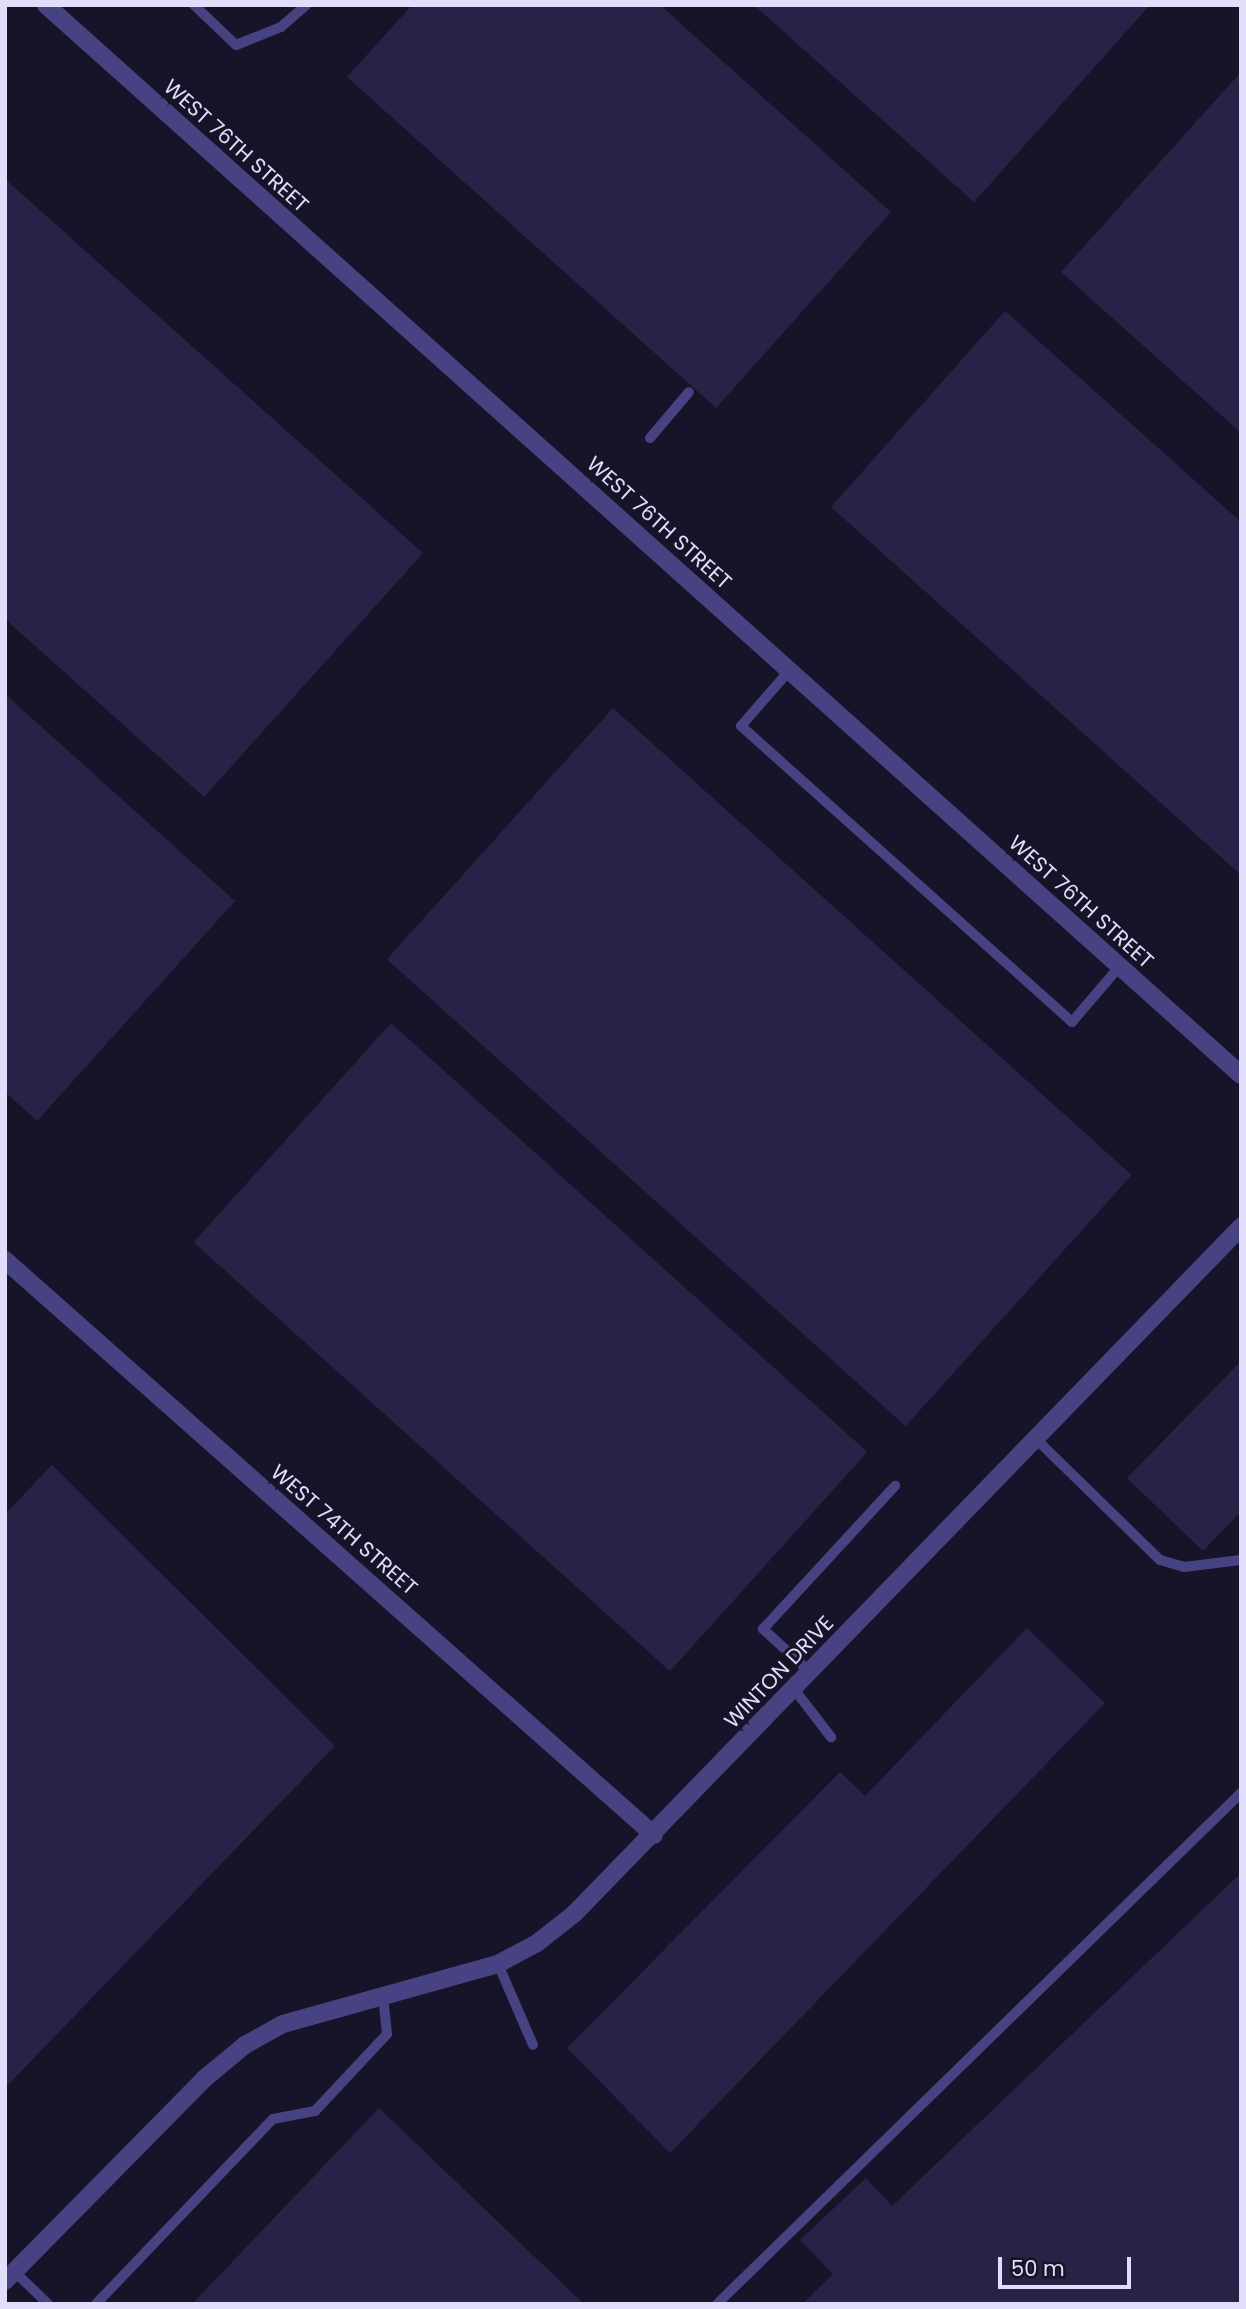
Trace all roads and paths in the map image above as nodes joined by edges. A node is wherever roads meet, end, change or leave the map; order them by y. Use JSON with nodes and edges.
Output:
{"nodes":[{"id":1,"x":46,"y":5,"type":"edge"},
{"id":2,"x":194,"y":5,"type":"edge"},
{"id":3,"x":306,"y":5,"type":"edge"},
{"id":4,"x":689,"y":392,"type":"dead end"},
{"id":5,"x":650,"y":438,"type":"dead end"},
{"id":6,"x":789,"y":671,"type":"junction"},
{"id":7,"x":1119,"y":967,"type":"junction"},
{"id":8,"x":1241,"y":1075,"type":"edge"},
{"id":9,"x":1241,"y":1227,"type":"edge"},
{"id":10,"x":5,"y":1260,"type":"edge"},
{"id":11,"x":1036,"y":1438,"type":"junction"},
{"id":12,"x":895,"y":1486,"type":"dead end"},
{"id":13,"x":1241,"y":1560,"type":"edge"},
{"id":14,"x":810,"y":1672,"type":"junction"},
{"id":15,"x":794,"y":1689,"type":"junction"},
{"id":16,"x":831,"y":1737,"type":"dead end"},
{"id":17,"x":1241,"y":1793,"type":"edge"},
{"id":18,"x":654,"y":1835,"type":"junction"},
{"id":19,"x":498,"y":1965,"type":"junction"},
{"id":20,"x":383,"y":1998,"type":"junction"},
{"id":21,"x":533,"y":2045,"type":"dead end"},
{"id":22,"x":10,"y":2276,"type":"edge"},
{"id":23,"x":48,"y":2304,"type":"edge"},
{"id":24,"x":96,"y":2304,"type":"edge"},
{"id":25,"x":717,"y":2304,"type":"edge"}],
"edges":[{"from":1,"to":6,"type":"street","name":"WEST 76TH STREET"},
{"from":2,"to":3,"type":"lane"},
{"from":4,"to":5,"type":"lane"},
{"from":6,"to":7,"type":"street","name":"WEST 76TH STREET"},
{"from":6,"to":7,"type":"lane"},
{"from":7,"to":8,"type":"street","name":"WEST 76TH STREET"},
{"from":9,"to":11,"type":"street","name":"WINTON DRIVE"},
{"from":10,"to":18,"type":"street","name":"WEST 74TH STREET"},
{"from":11,"to":13,"type":"lane"},
{"from":11,"to":14,"type":"street","name":"WINTON DRIVE"},
{"from":12,"to":14,"type":"lane"},
{"from":14,"to":15,"type":"street","name":"WINTON DRIVE"},
{"from":15,"to":16,"type":"lane"},
{"from":15,"to":18,"type":"street","name":"WINTON DRIVE"},
{"from":17,"to":25,"type":"lane"},
{"from":18,"to":19,"type":"street","name":"WINTON DRIVE"},
{"from":19,"to":20,"type":"street","name":"WINTON DRIVE"},
{"from":19,"to":21,"type":"lane"},
{"from":20,"to":22,"type":"street","name":"WINTON DRIVE"},
{"from":20,"to":24,"type":"lane"},
{"from":22,"to":23,"type":"lane"}]}
